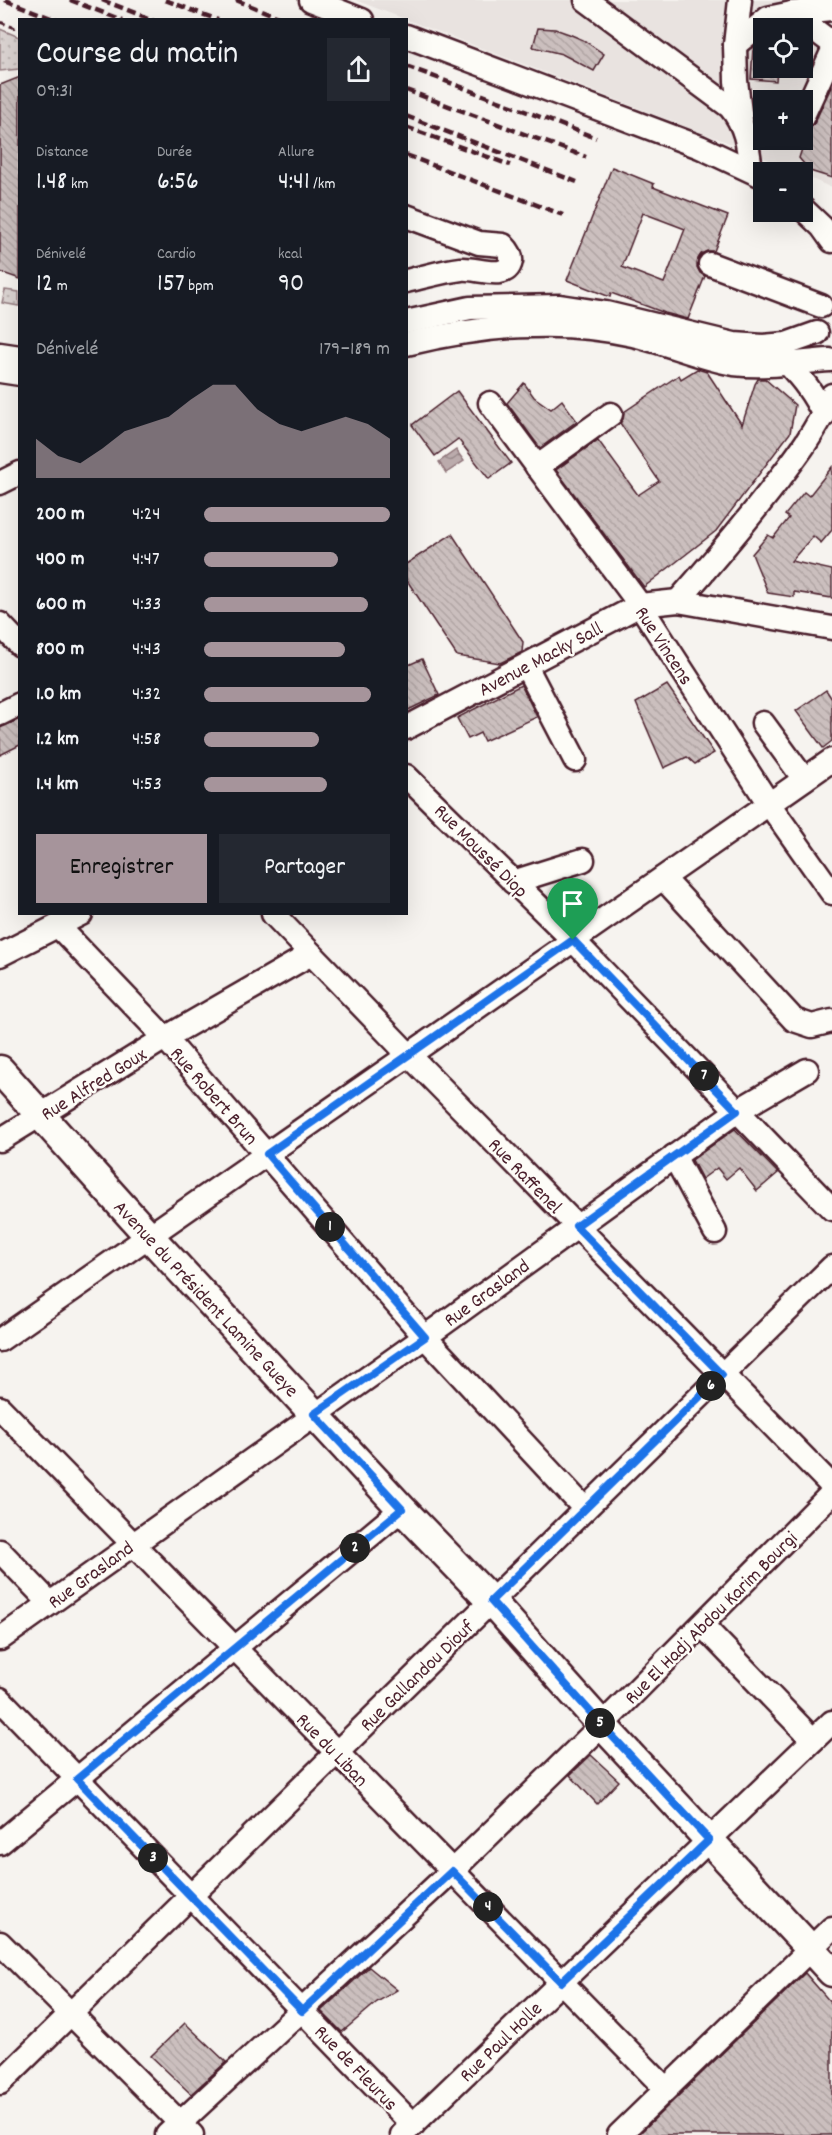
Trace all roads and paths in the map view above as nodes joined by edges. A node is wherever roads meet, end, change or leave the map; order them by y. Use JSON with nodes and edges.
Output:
{"nodes":[{"id":1,"x":310,"y":0,"type":"edge"},
{"id":2,"x":586,"y":0,"type":"edge"},
{"id":3,"x":740,"y":0,"type":"edge"},
{"id":4,"x":769,"y":9,"type":"edge"},
{"id":5,"x":832,"y":9,"type":"edge"},
{"id":6,"x":792,"y":13,"type":"junction"},
{"id":7,"x":357,"y":18,"type":"edge"},
{"id":8,"x":0,"y":22,"type":"edge"},
{"id":9,"x":18,"y":29,"type":"edge"},
{"id":10,"x":408,"y":37,"type":"edge"},
{"id":11,"x":832,"y":43,"type":"edge"},
{"id":12,"x":735,"y":45,"type":"junction"},
{"id":13,"x":832,"y":52,"type":"edge"},
{"id":14,"x":813,"y":94,"type":"edge"},
{"id":15,"x":741,"y":120,"type":"junction"},
{"id":16,"x":754,"y":162,"type":"edge"},
{"id":17,"x":753,"y":172,"type":"edge"},
{"id":18,"x":408,"y":217,"type":"edge"},
{"id":19,"x":813,"y":218,"type":"edge"},
{"id":20,"x":832,"y":241,"type":"edge"},
{"id":21,"x":710,"y":264,"type":"dead end"},
{"id":22,"x":408,"y":281,"type":"edge"},
{"id":23,"x":826,"y":298,"type":"edge"},
{"id":24,"x":408,"y":322,"type":"edge"},
{"id":25,"x":817,"y":333,"type":"junction"},
{"id":26,"x":408,"y":344,"type":"edge"},
{"id":27,"x":0,"y":354,"type":"edge"},
{"id":28,"x":18,"y":357,"type":"edge"},
{"id":29,"x":831,"y":361,"type":"edge"},
{"id":30,"x":787,"y":363,"type":"junction"},
{"id":31,"x":0,"y":371,"type":"edge"},
{"id":32,"x":18,"y":374,"type":"edge"},
{"id":33,"x":490,"y":403,"type":"dead end"},
{"id":34,"x":828,"y":405,"type":"edge"},
{"id":35,"x":610,"y":414,"type":"dead end"},
{"id":36,"x":537,"y":467,"type":"junction"},
{"id":37,"x":18,"y":474,"type":"edge"},
{"id":38,"x":0,"y":483,"type":"edge"},
{"id":39,"x":678,"y":601,"type":"junction"},
{"id":40,"x":640,"y":605,"type":"junction"},
{"id":41,"x":832,"y":628,"type":"edge"},
{"id":42,"x":526,"y":666,"type":"junction"},
{"id":43,"x":18,"y":705,"type":"edge"},
{"id":44,"x":0,"y":714,"type":"edge"},
{"id":45,"x":763,"y":723,"type":"dead end"},
{"id":46,"x":408,"y":727,"type":"edge"},
{"id":47,"x":575,"y":760,"type":"dead end"},
{"id":48,"x":832,"y":760,"type":"edge"},
{"id":49,"x":408,"y":778,"type":"edge"},
{"id":50,"x":804,"y":780,"type":"junction"},
{"id":51,"x":769,"y":804,"type":"junction"},
{"id":52,"x":583,"y":860,"type":"dead end"},
{"id":53,"x":663,"y":878,"type":"junction"},
{"id":54,"x":513,"y":882,"type":"junction"},
{"id":55,"x":832,"y":892,"type":"edge"},
{"id":56,"x":79,"y":915,"type":"edge"},
{"id":57,"x":274,"y":915,"type":"edge"},
{"id":58,"x":58,"y":926,"type":"junction"},
{"id":59,"x":573,"y":940,"type":"junction"},
{"id":60,"x":4,"y":948,"type":"edge"},
{"id":61,"x":311,"y":954,"type":"junction"},
{"id":62,"x":832,"y":1021,"type":"edge"},
{"id":63,"x":165,"y":1038,"type":"junction"},
{"id":64,"x":408,"y":1055,"type":"junction"},
{"id":65,"x":0,"y":1070,"type":"edge"},
{"id":66,"x":807,"y":1070,"type":"dead end"},
{"id":67,"x":737,"y":1111,"type":"junction"},
{"id":68,"x":41,"y":1115,"type":"junction"},
{"id":69,"x":0,"y":1140,"type":"edge"},
{"id":70,"x":267,"y":1154,"type":"junction"},
{"id":71,"x":674,"y":1156,"type":"junction"},
{"id":72,"x":832,"y":1209,"type":"edge"},
{"id":73,"x":576,"y":1226,"type":"junction"},
{"id":74,"x":714,"y":1232,"type":"dead end"},
{"id":75,"x":149,"y":1236,"type":"junction"},
{"id":76,"x":832,"y":1267,"type":"edge"},
{"id":77,"x":425,"y":1337,"type":"junction"},
{"id":78,"x":0,"y":1340,"type":"edge"},
{"id":79,"x":722,"y":1375,"type":"junction"},
{"id":80,"x":0,"y":1408,"type":"edge"},
{"id":81,"x":314,"y":1414,"type":"junction"},
{"id":82,"x":832,"y":1486,"type":"edge"},
{"id":83,"x":832,"y":1493,"type":"edge"},
{"id":84,"x":402,"y":1509,"type":"junction"},
{"id":85,"x":585,"y":1509,"type":"junction"},
{"id":86,"x":132,"y":1544,"type":"junction"},
{"id":87,"x":0,"y":1551,"type":"edge"},
{"id":88,"x":491,"y":1601,"type":"junction"},
{"id":89,"x":50,"y":1603,"type":"junction"},
{"id":90,"x":702,"y":1625,"type":"junction"},
{"id":91,"x":0,"y":1639,"type":"edge"},
{"id":92,"x":234,"y":1648,"type":"junction"},
{"id":93,"x":0,"y":1699,"type":"edge"},
{"id":94,"x":832,"y":1722,"type":"edge"},
{"id":95,"x":602,"y":1725,"type":"junction"},
{"id":96,"x":813,"y":1740,"type":"junction"},
{"id":97,"x":337,"y":1753,"type":"junction"},
{"id":98,"x":77,"y":1779,"type":"junction"},
{"id":99,"x":709,"y":1840,"type":"junction"},
{"id":100,"x":0,"y":1843,"type":"edge"},
{"id":101,"x":452,"y":1871,"type":"junction"},
{"id":102,"x":191,"y":1896,"type":"junction"},
{"id":103,"x":832,"y":1928,"type":"edge"},
{"id":104,"x":0,"y":1943,"type":"edge"},
{"id":105,"x":810,"y":1949,"type":"junction"},
{"id":106,"x":832,"y":1972,"type":"edge"},
{"id":107,"x":561,"y":1982,"type":"junction"},
{"id":108,"x":302,"y":2011,"type":"junction"},
{"id":109,"x":71,"y":2013,"type":"junction"},
{"id":110,"x":0,"y":2083,"type":"edge"},
{"id":111,"x":666,"y":2089,"type":"junction"},
{"id":112,"x":408,"y":2130,"type":"edge"},
{"id":113,"x":180,"y":2131,"type":"edge"},
{"id":114,"x":619,"y":2135,"type":"edge"}],
"edges":[{"from":1,"to":7,"type":"street"},
{"from":2,"to":15,"type":"street"},
{"from":3,"to":12,"type":"street"},
{"from":4,"to":6,"type":"street"},
{"from":4,"to":12,"type":"street"},
{"from":5,"to":6,"type":"street"},
{"from":6,"to":11,"type":"street"},
{"from":8,"to":9,"type":"path"},
{"from":10,"to":17,"type":"street"},
{"from":12,"to":15,"type":"street"},
{"from":13,"to":14,"type":"street"},
{"from":15,"to":16,"type":"street"},
{"from":18,"to":22,"type":"street"},
{"from":19,"to":20,"type":"street"},
{"from":21,"to":23,"type":"street"},
{"from":23,"to":25,"type":"street"},
{"from":24,"to":25,"type":"street"},
{"from":25,"to":29,"type":"street"},
{"from":26,"to":30,"type":"street"},
{"from":27,"to":28,"type":"street"},
{"from":29,"to":30,"type":"street"},
{"from":30,"to":34,"type":"street"},
{"from":31,"to":32,"type":"street"},
{"from":33,"to":36,"type":"street","name":"Rue Vincens"},
{"from":34,"to":39,"type":"street"},
{"from":35,"to":36,"type":"street"},
{"from":36,"to":40,"type":"street","name":"Rue Vincens"},
{"from":37,"to":38,"type":"street"},
{"from":39,"to":40,"type":"street","name":"Avenue Macky Sall"},
{"from":39,"to":41,"type":"street","name":"Avenue Macky Sall"},
{"from":40,"to":42,"type":"street","name":"Avenue Macky Sall"},
{"from":40,"to":51,"type":"street","name":"Rue Vincens"},
{"from":42,"to":46,"type":"street","name":"Avenue Macky Sall"},
{"from":42,"to":47,"type":"street"},
{"from":43,"to":44,"type":"street"},
{"from":45,"to":50,"type":"street"},
{"from":48,"to":50,"type":"street"},
{"from":49,"to":54,"type":"street","name":"Rue Moussé Diop"},
{"from":50,"to":51,"type":"street"},
{"from":51,"to":53,"type":"street"},
{"from":51,"to":55,"type":"street","name":"Rue Vincens"},
{"from":52,"to":54,"type":"street"},
{"from":53,"to":59,"type":"street"},
{"from":53,"to":62,"type":"street"},
{"from":54,"to":59,"type":"street","name":"Rue Moussé Diop"},
{"from":56,"to":58,"type":"street"},
{"from":57,"to":61,"type":"street","name":"Rue Raffenel"},
{"from":58,"to":60,"type":"street"},
{"from":58,"to":63,"type":"street","name":"Rue Robert Brun"},
{"from":59,"to":64,"type":"street"},
{"from":59,"to":67,"type":"street","name":"Rue Moussé Diop"},
{"from":61,"to":63,"type":"street","name":"Rue Alfred Goux"},
{"from":61,"to":64,"type":"street","name":"Rue Raffenel"},
{"from":63,"to":68,"type":"street","name":"Rue Alfred Goux"},
{"from":63,"to":70,"type":"street","name":"Rue Robert Brun"},
{"from":64,"to":70,"type":"street"},
{"from":64,"to":73,"type":"street","name":"Rue Raffenel"},
{"from":65,"to":68,"type":"main road","name":"Avenue du Président Lamine Gueye"},
{"from":66,"to":67,"type":"street","name":"Rue Grasland"},
{"from":67,"to":71,"type":"street","name":"Rue Grasland"},
{"from":67,"to":72,"type":"street","name":"Rue Moussé Diop"},
{"from":68,"to":69,"type":"street","name":"Rue Alfred Goux"},
{"from":68,"to":75,"type":"main road","name":"Avenue du Président Lamine Gueye"},
{"from":70,"to":75,"type":"street"},
{"from":70,"to":77,"type":"street","name":"Rue Robert Brun"},
{"from":71,"to":73,"type":"street","name":"Rue Grasland"},
{"from":71,"to":74,"type":"street"},
{"from":73,"to":77,"type":"street","name":"Rue Grasland"},
{"from":73,"to":79,"type":"street","name":"Rue Raffenel"},
{"from":75,"to":78,"type":"street"},
{"from":75,"to":81,"type":"main road","name":"Avenue du Président Lamine Gueye"},
{"from":76,"to":79,"type":"street","name":"Rue Gallandou Diouf"},
{"from":77,"to":81,"type":"street","name":"Rue Grasland"},
{"from":77,"to":85,"type":"street","name":"Rue Robert Brun"},
{"from":79,"to":82,"type":"street","name":"Rue Raffenel"},
{"from":79,"to":85,"type":"street","name":"Rue Gallandou Diouf"},
{"from":80,"to":86,"type":"street","name":"Rue du Liban"},
{"from":81,"to":84,"type":"main road","name":"Avenue du Président Lamine Gueye"},
{"from":81,"to":86,"type":"street","name":"Rue Grasland"},
{"from":83,"to":90,"type":"street","name":"Rue El Hadj Abdou Karim Bourgi"},
{"from":84,"to":88,"type":"main road","name":"Avenue du Président Lamine Gueye"},
{"from":84,"to":92,"type":"street"},
{"from":85,"to":88,"type":"street","name":"Rue Gallandou Diouf"},
{"from":86,"to":89,"type":"street","name":"Rue Grasland"},
{"from":86,"to":92,"type":"street","name":"Rue du Liban"},
{"from":87,"to":89,"type":"street"},
{"from":88,"to":95,"type":"main road","name":"Avenue du Président Lamine Gueye"},
{"from":88,"to":97,"type":"street","name":"Rue Gallandou Diouf"},
{"from":89,"to":91,"type":"street","name":"Rue Grasland"},
{"from":90,"to":95,"type":"street","name":"Rue El Hadj Abdou Karim Bourgi"},
{"from":90,"to":96,"type":"street"},
{"from":92,"to":97,"type":"street","name":"Rue du Liban"},
{"from":92,"to":98,"type":"street"},
{"from":93,"to":98,"type":"street","name":"Rue de Fleurus"},
{"from":94,"to":96,"type":"street","name":"Rue Paul Holle"},
{"from":95,"to":99,"type":"main road","name":"Avenue du Président Lamine Gueye"},
{"from":95,"to":101,"type":"street","name":"Rue El Hadj Abdou Karim Bourgi"},
{"from":96,"to":99,"type":"street","name":"Rue Paul Holle"},
{"from":97,"to":101,"type":"street","name":"Rue du Liban"},
{"from":97,"to":102,"type":"street","name":"Rue Gallandou Diouf"},
{"from":98,"to":100,"type":"street"},
{"from":98,"to":102,"type":"street","name":"Rue de Fleurus"},
{"from":99,"to":105,"type":"main road","name":"Avenue du Président Lamine Gueye"},
{"from":99,"to":107,"type":"street","name":"Rue Paul Holle"},
{"from":101,"to":107,"type":"street","name":"Rue du Liban"},
{"from":101,"to":108,"type":"street","name":"Rue El Hadj Abdou Karim Bourgi"},
{"from":102,"to":108,"type":"street","name":"Rue de Fleurus"},
{"from":102,"to":109,"type":"street","name":"Rue Gallandou Diouf"},
{"from":103,"to":105,"type":"street"},
{"from":104,"to":109,"type":"street"},
{"from":105,"to":106,"type":"main road","name":"Avenue du Président Lamine Gueye"},
{"from":105,"to":111,"type":"street"},
{"from":107,"to":111,"type":"street","name":"Rue du Liban"},
{"from":107,"to":112,"type":"street","name":"Rue Paul Holle"},
{"from":108,"to":112,"type":"street","name":"Rue de Fleurus"},
{"from":108,"to":113,"type":"street","name":"Rue El Hadj Abdou Karim Bourgi"},
{"from":109,"to":110,"type":"street","name":"Rue Gallandou Diouf"},
{"from":109,"to":113,"type":"street"},
{"from":111,"to":114,"type":"street"}]}
